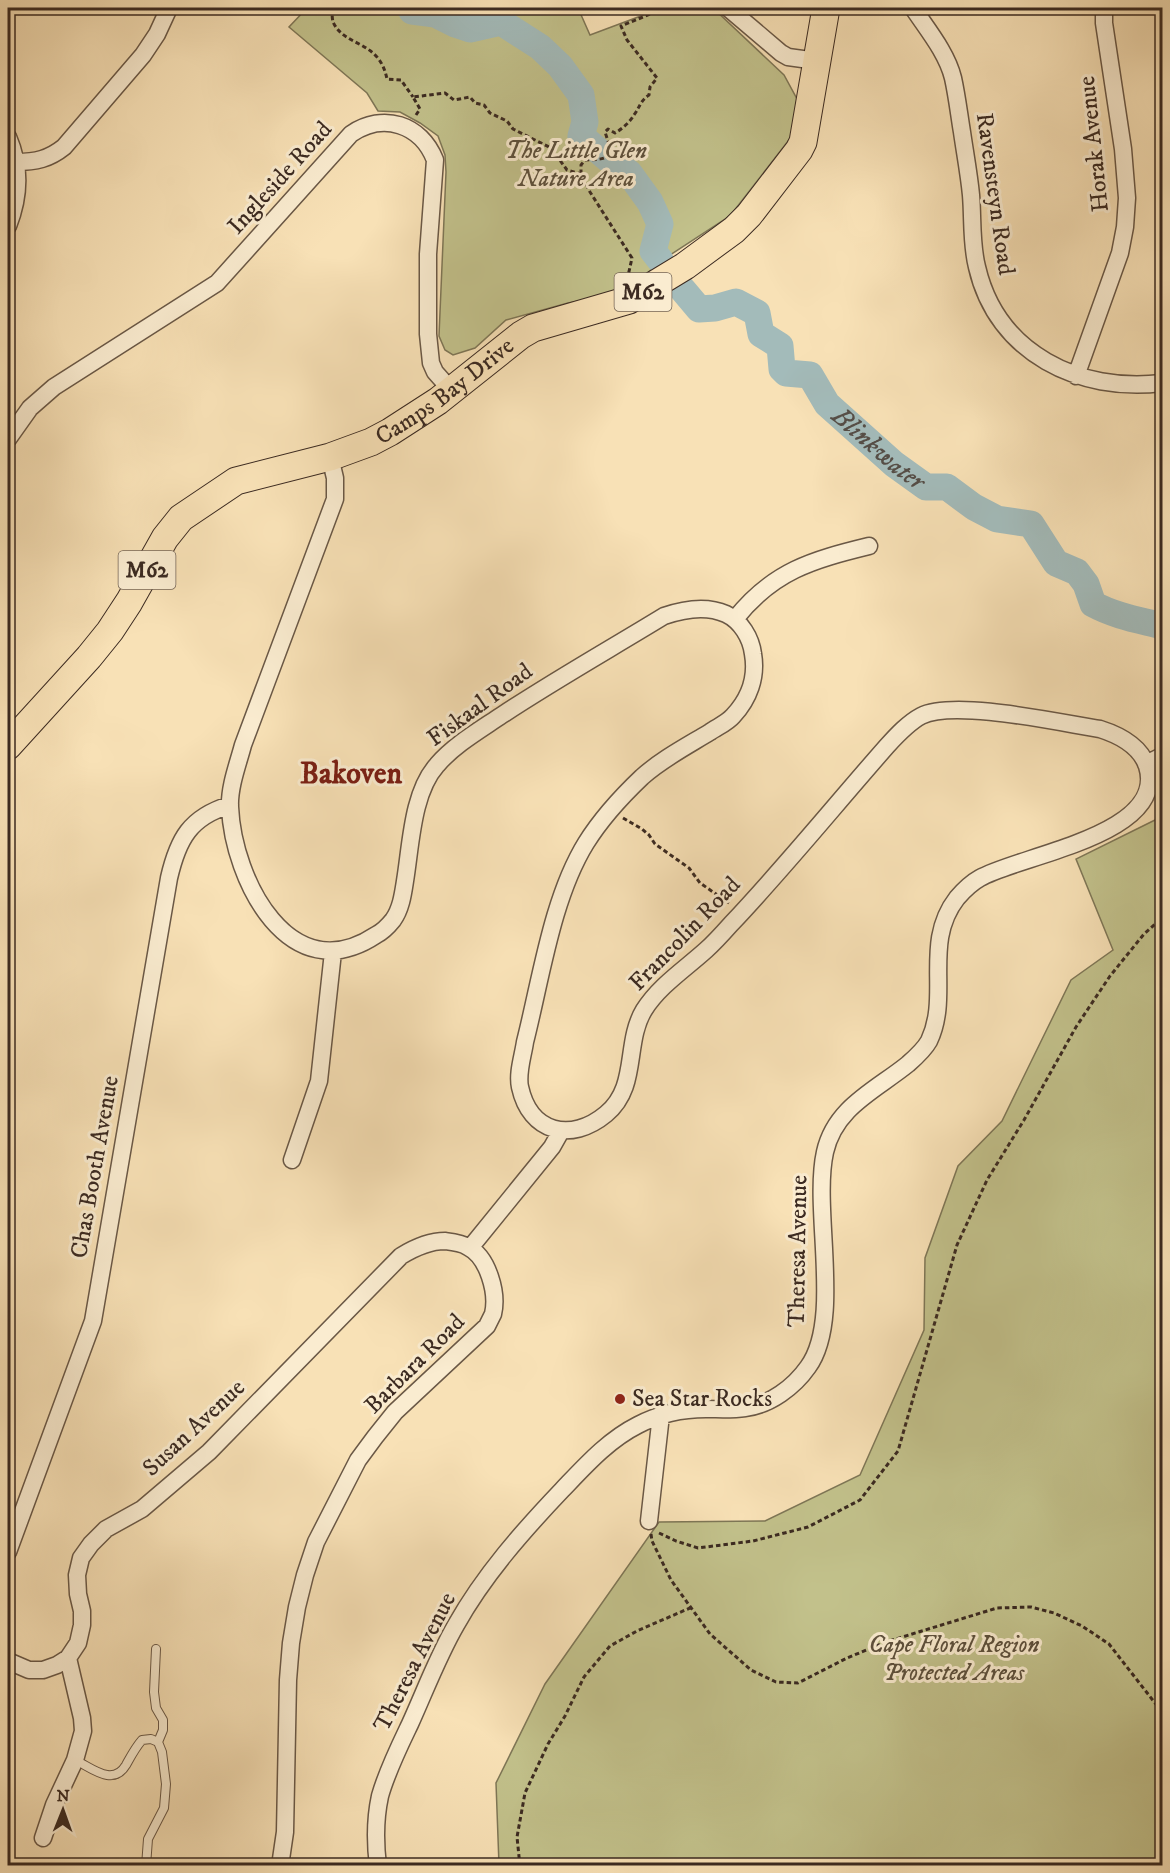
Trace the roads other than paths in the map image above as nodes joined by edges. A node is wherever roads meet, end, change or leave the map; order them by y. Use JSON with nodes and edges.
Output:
{"nodes":[{"id":1,"x":169,"y":8,"type":"edge"},
{"id":2,"x":728,"y":8,"type":"edge"},
{"id":3,"x":826,"y":8,"type":"edge"},
{"id":4,"x":913,"y":8,"type":"edge"},
{"id":5,"x":1104,"y":8,"type":"edge"},
{"id":6,"x":817,"y":61,"type":"junction"},
{"id":7,"x":8,"y":137,"type":"edge"},
{"id":8,"x":16,"y":162,"type":"junction"},
{"id":9,"x":8,"y":226,"type":"edge"},
{"id":10,"x":1076,"y":376,"type":"junction"},
{"id":11,"x":1162,"y":383,"type":"edge"},
{"id":12,"x":451,"y":390,"type":"junction"},
{"id":13,"x":8,"y":439,"type":"edge"},
{"id":14,"x":330,"y":457,"type":"junction"},
{"id":15,"x":869,"y":546,"type":"dead end"},
{"id":16,"x":735,"y":619,"type":"junction"},
{"id":17,"x":8,"y":746,"type":"edge"},
{"id":18,"x":1162,"y":756,"type":"edge"},
{"id":19,"x":1146,"y":764,"type":"junction"},
{"id":20,"x":230,"y":805,"type":"junction"},
{"id":21,"x":333,"y":952,"type":"junction"},
{"id":22,"x":561,"y":1131,"type":"junction"},
{"id":23,"x":292,"y":1160,"type":"dead end"},
{"id":24,"x":470,"y":1248,"type":"junction"},
{"id":25,"x":661,"y":1414,"type":"junction"},
{"id":26,"x":649,"y":1523,"type":"road end"},
{"id":27,"x":8,"y":1552,"type":"edge"},
{"id":28,"x":156,"y":1649,"type":"dead end"},
{"id":29,"x":68,"y":1658,"type":"junction"},
{"id":30,"x":8,"y":1661,"type":"edge"},
{"id":31,"x":158,"y":1742,"type":"junction"},
{"id":32,"x":75,"y":1760,"type":"junction"},
{"id":33,"x":43,"y":1838,"type":"dead end"},
{"id":34,"x":146,"y":1866,"type":"edge"},
{"id":35,"x":280,"y":1866,"type":"edge"},
{"id":36,"x":378,"y":1866,"type":"edge"}],
"edges":[{"from":1,"to":8,"type":"street"},
{"from":2,"to":6,"type":"street"},
{"from":3,"to":6,"type":"main road","name":"Camps Bay Drive","number":"M62"},
{"from":4,"to":10,"type":"street","name":"Ravensteyn Road"},
{"from":5,"to":10,"type":"street","name":"Horak Avenue"},
{"from":6,"to":12,"type":"main road","name":"Camps Bay Drive","number":"M62"},
{"from":7,"to":8,"type":"street"},
{"from":8,"to":9,"type":"street"},
{"from":10,"to":11,"type":"street","name":"Ravensteyn Road"},
{"from":12,"to":13,"type":"street","name":"Ingleside Road"},
{"from":12,"to":14,"type":"main road","name":"Camps Bay Drive","number":"M62"},
{"from":14,"to":17,"type":"main road","name":"Camps Bay Drive","number":"M62"},
{"from":14,"to":20,"type":"street"},
{"from":15,"to":16,"type":"street"},
{"from":16,"to":21,"type":"street","name":"Fiskaal Road"},
{"from":16,"to":22,"type":"street"},
{"from":18,"to":19,"type":"street"},
{"from":19,"to":22,"type":"street","name":"Francolin Road"},
{"from":19,"to":25,"type":"street","name":"Theresa Avenue"},
{"from":20,"to":21,"type":"street"},
{"from":20,"to":27,"type":"street","name":"Chas Booth Avenue"},
{"from":21,"to":23,"type":"street"},
{"from":22,"to":24,"type":"street"},
{"from":24,"to":29,"type":"street","name":"Susan Avenue"},
{"from":24,"to":35,"type":"street","name":"Barbara Road"},
{"from":25,"to":26,"type":"street"},
{"from":25,"to":36,"type":"street","name":"Theresa Avenue"},
{"from":28,"to":31,"type":"lane"},
{"from":29,"to":30,"type":"street"},
{"from":29,"to":32,"type":"street"},
{"from":31,"to":32,"type":"lane"},
{"from":31,"to":34,"type":"lane"},
{"from":32,"to":33,"type":"street"}]}
